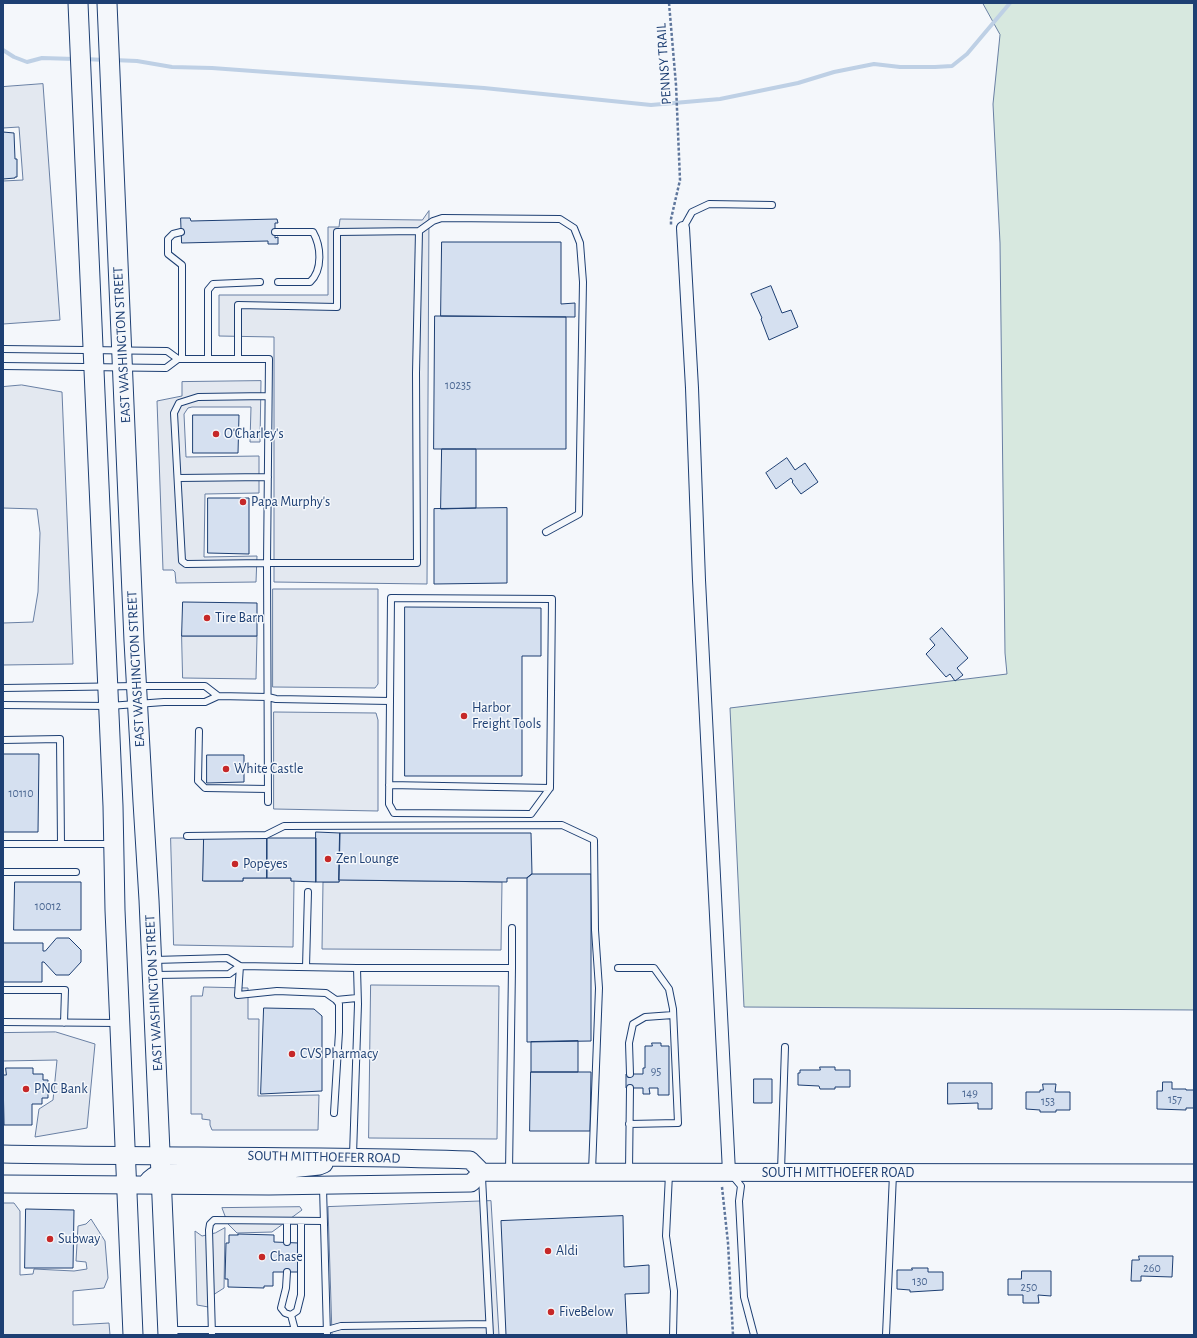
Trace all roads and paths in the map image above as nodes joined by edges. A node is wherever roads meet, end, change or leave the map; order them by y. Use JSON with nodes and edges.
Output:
{"nodes":[{"id":1,"x":78,"y":3,"type":"edge"},
{"id":2,"x":107,"y":3,"type":"edge"},
{"id":3,"x":669,"y":3,"type":"edge"},
{"id":4,"x":678,"y":123,"type":"dead end"},
{"id":5,"x":772,"y":206,"type":"dead end"},
{"id":6,"x":683,"y":228,"type":"joint"},
{"id":7,"x":419,"y":231,"type":"junction"},
{"id":8,"x":181,"y":232,"type":"dead end"},
{"id":9,"x":275,"y":232,"type":"dead end"},
{"id":10,"x":260,"y":282,"type":"dead end"},
{"id":11,"x":278,"y":282,"type":"dead end"},
{"id":12,"x":3,"y":349,"type":"edge"},
{"id":13,"x":93,"y":359,"type":"junction"},
{"id":14,"x":122,"y":359,"type":"junction"},
{"id":15,"x":180,"y":359,"type":"junction"},
{"id":16,"x":208,"y":359,"type":"junction"},
{"id":17,"x":238,"y":359,"type":"junction"},
{"id":18,"x":3,"y":366,"type":"edge"},
{"id":19,"x":268,"y":396,"type":"junction"},
{"id":20,"x":268,"y":477,"type":"junction"},
{"id":21,"x":178,"y":478,"type":"junction"},
{"id":22,"x":546,"y":532,"type":"dead end"},
{"id":23,"x":267,"y":563,"type":"junction"},
{"id":24,"x":108,"y":686,"type":"junction"},
{"id":25,"x":3,"y":688,"type":"edge"},
{"id":26,"x":137,"y":694,"type":"junction"},
{"id":27,"x":218,"y":696,"type":"junction"},
{"id":28,"x":268,"y":697,"type":"junction"},
{"id":29,"x":390,"y":701,"type":"junction"},
{"id":30,"x":3,"y":705,"type":"edge"},
{"id":31,"x":109,"y":706,"type":"junction"},
{"id":32,"x":199,"y":731,"type":"dead end"},
{"id":33,"x":3,"y":740,"type":"edge"},
{"id":34,"x":389,"y":785,"type":"junction"},
{"id":35,"x":550,"y":788,"type":"junction"},
{"id":36,"x":268,"y":789,"type":"junction"},
{"id":37,"x":268,"y":802,"type":"dead end"},
{"id":38,"x":187,"y":836,"type":"dead end"},
{"id":39,"x":3,"y":844,"type":"edge"},
{"id":40,"x":61,"y":844,"type":"junction"},
{"id":41,"x":114,"y":844,"type":"junction"},
{"id":42,"x":3,"y":872,"type":"edge"},
{"id":43,"x":76,"y":872,"type":"dead end"},
{"id":44,"x":308,"y":892,"type":"dead end"},
{"id":45,"x":512,"y":928,"type":"dead end"},
{"id":46,"x":240,"y":966,"type":"junction"},
{"id":47,"x":306,"y":967,"type":"junction"},
{"id":48,"x":152,"y":968,"type":"junction"},
{"id":49,"x":357,"y":968,"type":"junction"},
{"id":50,"x":512,"y":968,"type":"junction"},
{"id":51,"x":618,"y":968,"type":"dead end"},
{"id":52,"x":3,"y":990,"type":"edge"},
{"id":53,"x":358,"y":998,"type":"junction"},
{"id":54,"x":336,"y":1000,"type":"junction"},
{"id":55,"x":673,"y":1015,"type":"junction"},
{"id":56,"x":3,"y":1022,"type":"edge"},
{"id":57,"x":64,"y":1023,"type":"junction"},
{"id":58,"x":120,"y":1023,"type":"junction"},
{"id":59,"x":784,"y":1047,"type":"dead end"},
{"id":60,"x":630,"y":1074,"type":"dead end"},
{"id":61,"x":630,"y":1088,"type":"dead end"},
{"id":62,"x":334,"y":1113,"type":"dead end"},
{"id":63,"x":629,"y":1124,"type":"junction"},
{"id":64,"x":3,"y":1154,"type":"edge"},
{"id":65,"x":126,"y":1156,"type":"junction"},
{"id":66,"x":353,"y":1157,"type":"junction"},
{"id":67,"x":482,"y":1172,"type":"junction"},
{"id":68,"x":669,"y":1172,"type":"junction"},
{"id":69,"x":729,"y":1172,"type":"junction"},
{"id":70,"x":781,"y":1172,"type":"junction"},
{"id":71,"x":509,"y":1173,"type":"junction"},
{"id":72,"x":592,"y":1173,"type":"junction"},
{"id":73,"x":629,"y":1173,"type":"junction"},
{"id":74,"x":893,"y":1173,"type":"junction"},
{"id":75,"x":1194,"y":1173,"type":"edge"},
{"id":76,"x":151,"y":1177,"type":"junction"},
{"id":77,"x":3,"y":1184,"type":"edge"},
{"id":78,"x":323,"y":1186,"type":"junction"},
{"id":79,"x":287,"y":1221,"type":"junction"},
{"id":80,"x":301,"y":1221,"type":"junction"},
{"id":81,"x":324,"y":1221,"type":"junction"},
{"id":82,"x":287,"y":1242,"type":"dead end"},
{"id":83,"x":287,"y":1272,"type":"dead end"},
{"id":84,"x":291,"y":1315,"type":"junction"},
{"id":85,"x":489,"y":1324,"type":"junction"},
{"id":86,"x":295,"y":1330,"type":"junction"},
{"id":87,"x":168,"y":1332,"type":"edge"},
{"id":88,"x":212,"y":1332,"type":"edge"},
{"id":89,"x":327,"y":1332,"type":"edge"},
{"id":90,"x":133,"y":1335,"type":"edge"},
{"id":91,"x":490,"y":1335,"type":"edge"},
{"id":92,"x":673,"y":1335,"type":"edge"},
{"id":93,"x":754,"y":1335,"type":"edge"},
{"id":94,"x":886,"y":1335,"type":"edge"}],
"edges":[{"from":1,"to":13,"type":"main road","name":"EAST WASHINGTON STREET"},
{"from":2,"to":14,"type":"main road","name":"EAST WASHINGTON STREET"},
{"from":3,"to":4,"type":"path","name":"PENNSY TRAIL"},
{"from":5,"to":6,"type":"lane"},
{"from":6,"to":69,"type":"street"},
{"from":7,"to":17,"type":"lane"},
{"from":7,"to":22,"type":"lane"},
{"from":7,"to":23,"type":"lane"},
{"from":8,"to":15,"type":"lane"},
{"from":9,"to":11,"type":"lane"},
{"from":10,"to":16,"type":"lane"},
{"from":12,"to":13,"type":"lane"},
{"from":13,"to":14,"type":"lane"},
{"from":13,"to":14,"type":"lane"},
{"from":13,"to":18,"type":"lane"},
{"from":13,"to":24,"type":"main road","name":"EAST WASHINGTON STREET"},
{"from":14,"to":15,"type":"lane"},
{"from":14,"to":15,"type":"lane"},
{"from":14,"to":26,"type":"main road","name":"EAST WASHINGTON STREET"},
{"from":15,"to":16,"type":"lane"},
{"from":16,"to":17,"type":"lane"},
{"from":17,"to":19,"type":"lane"},
{"from":19,"to":20,"type":"lane"},
{"from":19,"to":21,"type":"lane"},
{"from":20,"to":21,"type":"lane"},
{"from":20,"to":23,"type":"lane"},
{"from":21,"to":23,"type":"lane"},
{"from":23,"to":28,"type":"lane"},
{"from":24,"to":25,"type":"lane"},
{"from":24,"to":26,"type":"lane"},
{"from":24,"to":31,"type":"main road","name":"EAST WASHINGTON STREET"},
{"from":26,"to":27,"type":"lane"},
{"from":26,"to":27,"type":"lane"},
{"from":26,"to":31,"type":"lane"},
{"from":26,"to":48,"type":"main road","name":"EAST WASHINGTON STREET"},
{"from":27,"to":28,"type":"lane"},
{"from":28,"to":29,"type":"lane"},
{"from":28,"to":36,"type":"lane"},
{"from":29,"to":34,"type":"lane"},
{"from":29,"to":35,"type":"lane"},
{"from":30,"to":31,"type":"lane"},
{"from":31,"to":41,"type":"main road","name":"EAST WASHINGTON STREET"},
{"from":32,"to":36,"type":"lane"},
{"from":33,"to":40,"type":"lane"},
{"from":34,"to":35,"type":"lane"},
{"from":34,"to":35,"type":"lane"},
{"from":36,"to":37,"type":"lane"},
{"from":38,"to":72,"type":"lane"},
{"from":39,"to":40,"type":"lane"},
{"from":40,"to":41,"type":"lane"},
{"from":41,"to":58,"type":"main road","name":"EAST WASHINGTON STREET"},
{"from":42,"to":43,"type":"lane"},
{"from":44,"to":47,"type":"lane"},
{"from":45,"to":50,"type":"lane"},
{"from":46,"to":47,"type":"lane"},
{"from":46,"to":48,"type":"lane"},
{"from":46,"to":48,"type":"lane"},
{"from":46,"to":54,"type":"lane"},
{"from":47,"to":49,"type":"lane"},
{"from":48,"to":76,"type":"main road","name":"EAST WASHINGTON STREET"},
{"from":49,"to":50,"type":"lane"},
{"from":49,"to":53,"type":"lane"},
{"from":50,"to":71,"type":"lane"},
{"from":51,"to":55,"type":"lane"},
{"from":52,"to":57,"type":"lane"},
{"from":53,"to":54,"type":"lane"},
{"from":53,"to":66,"type":"lane"},
{"from":54,"to":62,"type":"lane"},
{"from":55,"to":60,"type":"lane"},
{"from":55,"to":63,"type":"lane"},
{"from":56,"to":57,"type":"lane"},
{"from":57,"to":58,"type":"lane"},
{"from":58,"to":65,"type":"main road","name":"EAST WASHINGTON STREET"},
{"from":59,"to":70,"type":"lane"},
{"from":61,"to":63,"type":"lane"},
{"from":63,"to":73,"type":"lane"},
{"from":64,"to":65,"type":"main road"},
{"from":65,"to":76,"type":"main road","name":"EAST WASHINGTON STREET"},
{"from":65,"to":76,"type":"main road"},
{"from":66,"to":67,"type":"main road","name":"SOUTH MITTHOEFER ROAD"},
{"from":66,"to":76,"type":"main road","name":"SOUTH MITTHOEFER ROAD"},
{"from":67,"to":71,"type":"main road","name":"SOUTH MITTHOEFER ROAD"},
{"from":67,"to":78,"type":"main road","name":"SOUTH MITTHOEFER ROAD"},
{"from":67,"to":85,"type":"lane"},
{"from":68,"to":69,"type":"main road","name":"SOUTH MITTHOEFER ROAD"},
{"from":68,"to":73,"type":"main road","name":"SOUTH MITTHOEFER ROAD"},
{"from":68,"to":92,"type":"lane"},
{"from":69,"to":70,"type":"main road","name":"SOUTH MITTHOEFER ROAD"},
{"from":69,"to":93,"type":"lane"},
{"from":70,"to":74,"type":"main road","name":"SOUTH MITTHOEFER ROAD"},
{"from":71,"to":72,"type":"main road","name":"SOUTH MITTHOEFER ROAD"},
{"from":72,"to":73,"type":"main road","name":"SOUTH MITTHOEFER ROAD"},
{"from":74,"to":75,"type":"main road","name":"SOUTH MITTHOEFER ROAD"},
{"from":74,"to":94,"type":"lane"},
{"from":76,"to":77,"type":"main road"},
{"from":76,"to":78,"type":"main road","name":"SOUTH MITTHOEFER ROAD"},
{"from":76,"to":87,"type":"main road","name":"EAST WASHINGTON STREET"},
{"from":76,"to":90,"type":"main road","name":"EAST WASHINGTON STREET"},
{"from":78,"to":81,"type":"lane"},
{"from":79,"to":80,"type":"lane"},
{"from":79,"to":82,"type":"lane"},
{"from":79,"to":88,"type":"lane"},
{"from":80,"to":81,"type":"lane"},
{"from":80,"to":84,"type":"lane"},
{"from":81,"to":89,"type":"lane"},
{"from":83,"to":84,"type":"lane"},
{"from":84,"to":86,"type":"lane"},
{"from":85,"to":89,"type":"lane"},
{"from":85,"to":91,"type":"lane"},
{"from":86,"to":88,"type":"lane"},
{"from":86,"to":89,"type":"lane"},
{"from":87,"to":88,"type":"lane"}]}
